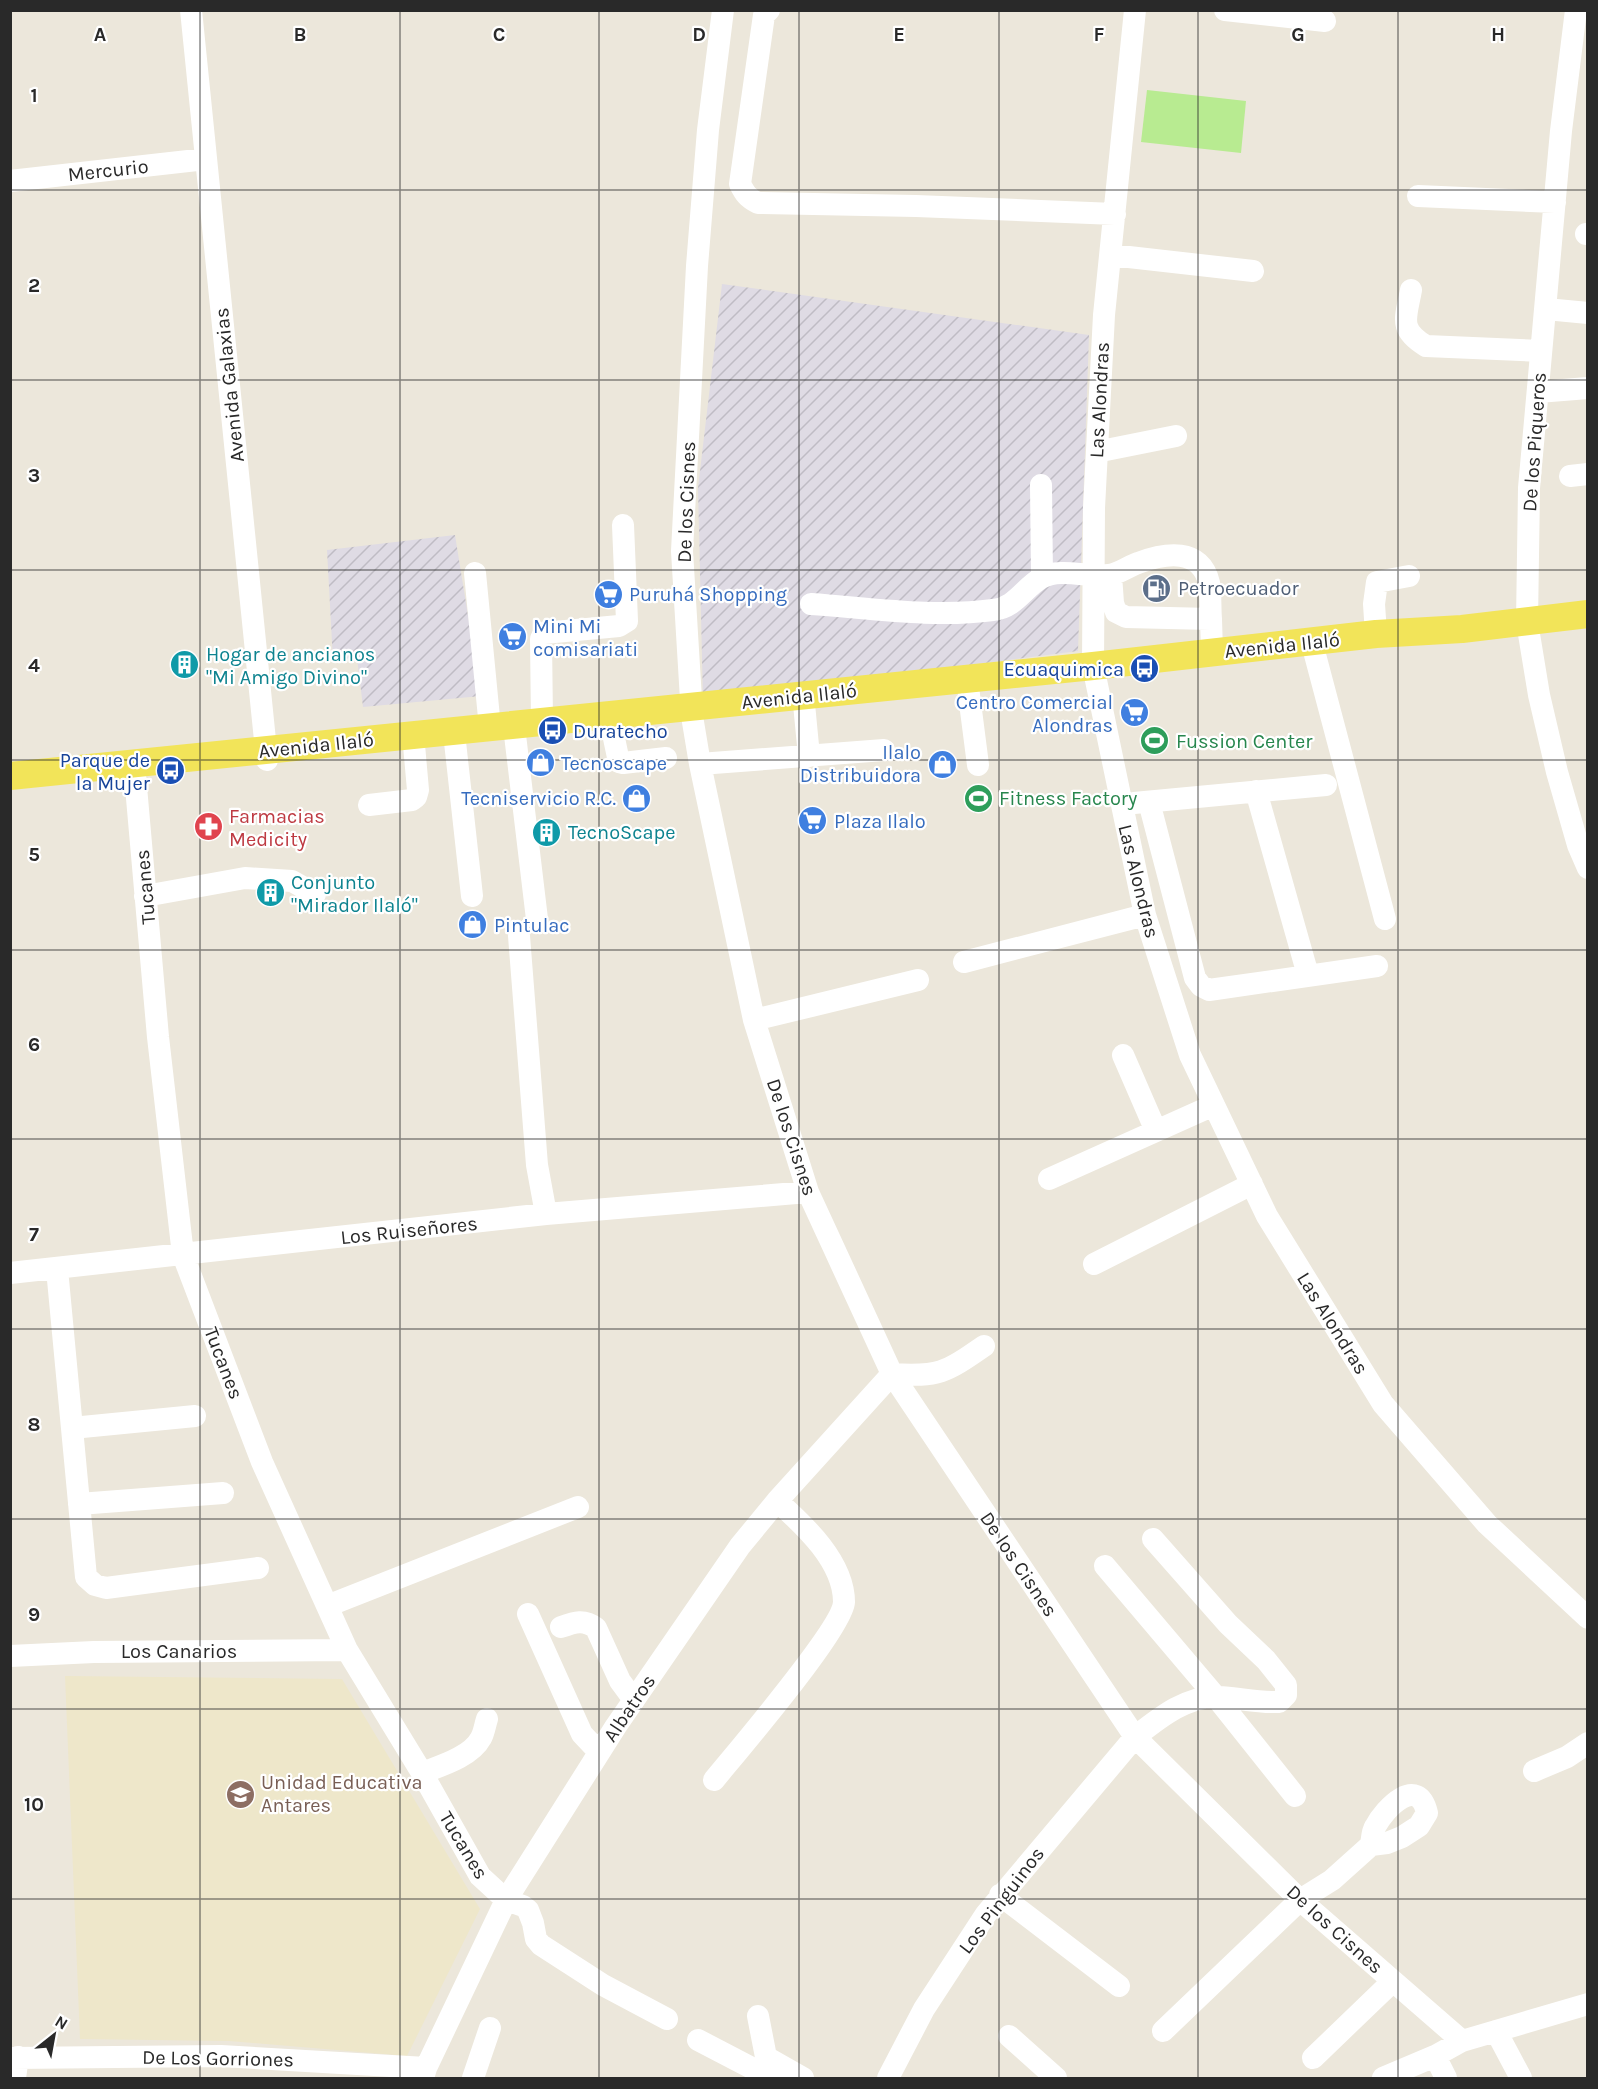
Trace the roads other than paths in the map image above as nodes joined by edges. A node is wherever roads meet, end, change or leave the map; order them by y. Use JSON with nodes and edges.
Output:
{"nodes":[{"id":1,"x":191,"y":10,"type":"edge"},
{"id":2,"x":723,"y":10,"type":"edge"},
{"id":3,"x":769,"y":10,"type":"edge"},
{"id":4,"x":1135,"y":10,"type":"edge"},
{"id":5,"x":1225,"y":10,"type":"edge"},
{"id":6,"x":1576,"y":10,"type":"edge"},
{"id":7,"x":1325,"y":21,"type":"dead end"},
{"id":8,"x":206,"y":159,"type":"junction"},
{"id":9,"x":10,"y":181,"type":"edge"},
{"id":10,"x":1418,"y":196,"type":"dead end"},
{"id":11,"x":1555,"y":202,"type":"junction"},
{"id":12,"x":1115,"y":214,"type":"junction"},
{"id":13,"x":1111,"y":255,"type":"junction"},
{"id":14,"x":1253,"y":271,"type":"dead end"},
{"id":15,"x":1411,"y":290,"type":"dead end"},
{"id":16,"x":1546,"y":309,"type":"junction"},
{"id":17,"x":1587,"y":313,"type":"edge"},
{"id":18,"x":1541,"y":351,"type":"junction"},
{"id":19,"x":1587,"y":388,"type":"edge"},
{"id":20,"x":1538,"y":392,"type":"junction"},
{"id":21,"x":1176,"y":436,"type":"dead end"},
{"id":22,"x":1097,"y":450,"type":"junction"},
{"id":23,"x":1041,"y":485,"type":"dead end"},
{"id":24,"x":623,"y":525,"type":"dead end"},
{"id":25,"x":475,"y":573,"type":"dead end"},
{"id":26,"x":1102,"y":575,"type":"junction"},
{"id":27,"x":1409,"y":576,"type":"dead end"},
{"id":28,"x":1042,"y":577,"type":"junction"},
{"id":29,"x":811,"y":604,"type":"dead end"},
{"id":30,"x":1587,"y":614,"type":"edge"},
{"id":31,"x":1211,"y":620,"type":"junction"},
{"id":32,"x":1587,"y":624,"type":"edge"},
{"id":33,"x":1527,"y":626,"type":"junction"},
{"id":34,"x":1376,"y":634,"type":"junction"},
{"id":35,"x":1314,"y":651,"type":"junction"},
{"id":36,"x":1212,"y":652,"type":"junction"},
{"id":37,"x":1093,"y":670,"type":"junction"},
{"id":38,"x":968,"y":687,"type":"junction"},
{"id":39,"x":804,"y":704,"type":"junction"},
{"id":40,"x":692,"y":712,"type":"junction"},
{"id":41,"x":542,"y":722,"type":"junction"},
{"id":42,"x":611,"y":724,"type":"junction"},
{"id":43,"x":502,"y":731,"type":"junction"},
{"id":44,"x":455,"y":742,"type":"junction"},
{"id":45,"x":414,"y":745,"type":"junction"},
{"id":46,"x":884,"y":750,"type":"dead end"},
{"id":47,"x":267,"y":755,"type":"junction"},
{"id":48,"x":809,"y":756,"type":"junction"},
{"id":49,"x":666,"y":758,"type":"dead end"},
{"id":50,"x":700,"y":764,"type":"junction"},
{"id":51,"x":978,"y":765,"type":"dead end"},
{"id":52,"x":135,"y":768,"type":"junction"},
{"id":53,"x":10,"y":776,"type":"edge"},
{"id":54,"x":1326,"y":784,"type":"dead end"},
{"id":55,"x":10,"y":786,"type":"edge"},
{"id":56,"x":1256,"y":791,"type":"junction"},
{"id":57,"x":1149,"y":802,"type":"junction"},
{"id":58,"x":1120,"y":804,"type":"junction"},
{"id":59,"x":369,"y":805,"type":"dead end"},
{"id":60,"x":1582,"y":844,"type":"edge"},
{"id":61,"x":1587,"y":868,"type":"edge"},
{"id":62,"x":315,"y":894,"type":"dead end"},
{"id":63,"x":146,"y":896,"type":"junction"},
{"id":64,"x":472,"y":896,"type":"dead end"},
{"id":65,"x":1145,"y":915,"type":"junction"},
{"id":66,"x":537,"y":919,"type":"dead end"},
{"id":67,"x":1385,"y":919,"type":"dead end"},
{"id":68,"x":519,"y":936,"type":"dead end"},
{"id":69,"x":964,"y":962,"type":"dead end"},
{"id":70,"x":1377,"y":966,"type":"dead end"},
{"id":71,"x":1308,"y":975,"type":"junction"},
{"id":72,"x":918,"y":980,"type":"dead end"},
{"id":73,"x":754,"y":1020,"type":"junction"},
{"id":74,"x":1123,"y":1055,"type":"dead end"},
{"id":75,"x":1214,"y":1105,"type":"junction"},
{"id":76,"x":1156,"y":1131,"type":"junction"},
{"id":77,"x":1049,"y":1179,"type":"dead end"},
{"id":78,"x":1252,"y":1184,"type":"junction"},
{"id":79,"x":808,"y":1192,"type":"junction"},
{"id":80,"x":546,"y":1214,"type":"junction"},
{"id":81,"x":183,"y":1255,"type":"junction"},
{"id":82,"x":1094,"y":1264,"type":"dead end"},
{"id":83,"x":57,"y":1269,"type":"junction"},
{"id":84,"x":10,"y":1273,"type":"edge"},
{"id":85,"x":984,"y":1346,"type":"dead end"},
{"id":86,"x":892,"y":1374,"type":"junction"},
{"id":87,"x":195,"y":1416,"type":"dead end"},
{"id":88,"x":72,"y":1428,"type":"junction"},
{"id":89,"x":223,"y":1493,"type":"dead end"},
{"id":90,"x":777,"y":1501,"type":"junction"},
{"id":91,"x":79,"y":1504,"type":"junction"},
{"id":92,"x":578,"y":1507,"type":"dead end"},
{"id":93,"x":1153,"y":1539,"type":"dead end"},
{"id":94,"x":1105,"y":1566,"type":"dead end"},
{"id":95,"x":258,"y":1568,"type":"dead end"},
{"id":96,"x":327,"y":1606,"type":"junction"},
{"id":97,"x":528,"y":1614,"type":"dead end"},
{"id":98,"x":1587,"y":1618,"type":"edge"},
{"id":99,"x":561,"y":1627,"type":"dead end"},
{"id":100,"x":347,"y":1650,"type":"junction"},
{"id":101,"x":10,"y":1656,"type":"edge"},
{"id":102,"x":1215,"y":1697,"type":"junction"},
{"id":103,"x":634,"y":1700,"type":"junction"},
{"id":104,"x":487,"y":1719,"type":"dead end"},
{"id":105,"x":1135,"y":1737,"type":"junction"},
{"id":106,"x":1587,"y":1743,"type":"edge"},
{"id":107,"x":599,"y":1752,"type":"junction"},
{"id":108,"x":1534,"y":1771,"type":"dead end"},
{"id":109,"x":422,"y":1773,"type":"junction"},
{"id":110,"x":714,"y":1780,"type":"dead end"},
{"id":111,"x":1295,"y":1796,"type":"dead end"},
{"id":112,"x":1371,"y":1845,"type":"dead end"},
{"id":113,"x":1000,"y":1895,"type":"junction"},
{"id":114,"x":506,"y":1900,"type":"junction"},
{"id":115,"x":1300,"y":1900,"type":"junction"},
{"id":116,"x":1393,"y":1981,"type":"junction"},
{"id":117,"x":1119,"y":1986,"type":"dead end"},
{"id":118,"x":1587,"y":2004,"type":"edge"},
{"id":119,"x":758,"y":2016,"type":"dead end"},
{"id":120,"x":667,"y":2019,"type":"dead end"},
{"id":121,"x":490,"y":2028,"type":"dead end"},
{"id":122,"x":1163,"y":2031,"type":"dead end"},
{"id":123,"x":1496,"y":2031,"type":"junction"},
{"id":124,"x":1009,"y":2036,"type":"dead end"},
{"id":125,"x":698,"y":2040,"type":"dead end"},
{"id":126,"x":1462,"y":2041,"type":"junction"},
{"id":127,"x":1435,"y":2056,"type":"junction"},
{"id":128,"x":1313,"y":2058,"type":"dead end"},
{"id":129,"x":14,"y":2065,"type":"edge"},
{"id":130,"x":334,"y":2070,"type":"edge"},
{"id":131,"x":424,"y":2073,"type":"edge"},
{"id":132,"x":472,"y":2079,"type":"edge"},
{"id":133,"x":771,"y":2079,"type":"edge"},
{"id":134,"x":803,"y":2079,"type":"edge"},
{"id":135,"x":888,"y":2079,"type":"edge"},
{"id":136,"x":1056,"y":2079,"type":"edge"},
{"id":137,"x":1383,"y":2079,"type":"edge"},
{"id":138,"x":1446,"y":2079,"type":"edge"},
{"id":139,"x":1521,"y":2079,"type":"edge"}],
"edges":[{"from":1,"to":8,"type":"street","name":"Avenida Galaxias"},
{"from":2,"to":40,"type":"street","name":"De los Cisnes"},
{"from":3,"to":12,"type":"street"},
{"from":4,"to":12,"type":"street","name":"Las Alondras"},
{"from":5,"to":7,"type":"street"},
{"from":6,"to":11,"type":"street","name":"De los Piqueros"},
{"from":8,"to":9,"type":"street","name":"Mercurio"},
{"from":8,"to":47,"type":"street","name":"Avenida Galaxias"},
{"from":10,"to":11,"type":"street"},
{"from":11,"to":16,"type":"street","name":"De los Piqueros"},
{"from":12,"to":13,"type":"street","name":"Las Alondras"},
{"from":13,"to":14,"type":"street"},
{"from":13,"to":22,"type":"street","name":"Las Alondras"},
{"from":15,"to":18,"type":"street"},
{"from":16,"to":17,"type":"street"},
{"from":16,"to":18,"type":"street","name":"De los Piqueros"},
{"from":18,"to":20,"type":"street","name":"De los Piqueros"},
{"from":19,"to":20,"type":"street"},
{"from":20,"to":33,"type":"street","name":"De los Piqueros"},
{"from":21,"to":22,"type":"street"},
{"from":22,"to":26,"type":"street","name":"Las Alondras"},
{"from":23,"to":28,"type":"street"},
{"from":24,"to":41,"type":"street"},
{"from":25,"to":43,"type":"street"},
{"from":26,"to":28,"type":"street"},
{"from":26,"to":31,"type":"street"},
{"from":26,"to":31,"type":"street"},
{"from":26,"to":37,"type":"street","name":"Las Alondras"},
{"from":27,"to":34,"type":"street"},
{"from":28,"to":29,"type":"street"},
{"from":30,"to":33,"type":"main road","name":"Avenida Ilaló"},
{"from":31,"to":36,"type":"street"},
{"from":32,"to":33,"type":"main road","name":"Avenida Ilaló"},
{"from":33,"to":34,"type":"main road","name":"Avenida Ilaló"},
{"from":33,"to":35,"type":"main road","name":"Avenida Ilaló"},
{"from":33,"to":60,"type":"street","name":"De los Piqueros"},
{"from":34,"to":36,"type":"main road","name":"Avenida Ilaló"},
{"from":35,"to":37,"type":"main road","name":"Avenida Ilaló"},
{"from":35,"to":67,"type":"street"},
{"from":36,"to":37,"type":"main road","name":"Avenida Ilaló"},
{"from":37,"to":38,"type":"main road","name":"Avenida Ilaló"},
{"from":37,"to":40,"type":"main road","name":"Avenida Ilaló"},
{"from":37,"to":58,"type":"street","name":"Las Alondras"},
{"from":38,"to":39,"type":"main road","name":"Avenida Ilaló"},
{"from":38,"to":51,"type":"street"},
{"from":39,"to":40,"type":"main road","name":"Avenida Ilaló"},
{"from":39,"to":48,"type":"street"},
{"from":40,"to":41,"type":"main road","name":"Avenida Ilaló"},
{"from":40,"to":42,"type":"main road","name":"Avenida Ilaló"},
{"from":40,"to":50,"type":"street","name":"De los Cisnes"},
{"from":41,"to":43,"type":"main road","name":"Avenida Ilaló"},
{"from":42,"to":43,"type":"main road","name":"Avenida Ilaló"},
{"from":42,"to":49,"type":"street"},
{"from":43,"to":44,"type":"main road","name":"Avenida Ilaló"},
{"from":43,"to":47,"type":"main road","name":"Avenida Ilaló"},
{"from":43,"to":66,"type":"street"},
{"from":44,"to":45,"type":"main road","name":"Avenida Ilaló"},
{"from":44,"to":64,"type":"street"},
{"from":45,"to":47,"type":"main road","name":"Avenida Ilaló"},
{"from":45,"to":59,"type":"street"},
{"from":46,"to":48,"type":"street"},
{"from":47,"to":52,"type":"main road","name":"Avenida Ilaló"},
{"from":48,"to":50,"type":"street"},
{"from":50,"to":73,"type":"street","name":"De los Cisnes"},
{"from":52,"to":53,"type":"main road","name":"Avenida Ilaló"},
{"from":52,"to":55,"type":"main road","name":"Avenida Ilaló"},
{"from":52,"to":63,"type":"street","name":"Tucanes"},
{"from":54,"to":56,"type":"street"},
{"from":56,"to":57,"type":"street"},
{"from":56,"to":71,"type":"street"},
{"from":57,"to":58,"type":"street"},
{"from":57,"to":71,"type":"street"},
{"from":58,"to":65,"type":"street","name":"Las Alondras"},
{"from":60,"to":61,"type":"street","name":"De los Piqueros"},
{"from":62,"to":63,"type":"street"},
{"from":63,"to":81,"type":"street","name":"Tucanes"},
{"from":65,"to":69,"type":"street"},
{"from":65,"to":75,"type":"street","name":"Las Alondras"},
{"from":68,"to":80,"type":"street"},
{"from":70,"to":71,"type":"street"},
{"from":72,"to":73,"type":"street"},
{"from":73,"to":79,"type":"street","name":"De los Cisnes"},
{"from":74,"to":76,"type":"street"},
{"from":75,"to":76,"type":"street"},
{"from":75,"to":78,"type":"street","name":"Las Alondras"},
{"from":76,"to":77,"type":"street"},
{"from":78,"to":82,"type":"street"},
{"from":78,"to":98,"type":"street","name":"Las Alondras"},
{"from":79,"to":80,"type":"street","name":"Los Ruiseñores"},
{"from":79,"to":86,"type":"street","name":"De los Cisnes"},
{"from":80,"to":81,"type":"street","name":"Los Ruiseñores"},
{"from":81,"to":83,"type":"street","name":"Los Ruiseñores"},
{"from":81,"to":96,"type":"street","name":"Tucanes"},
{"from":83,"to":84,"type":"street","name":"Los Ruiseñores"},
{"from":83,"to":88,"type":"street"},
{"from":85,"to":86,"type":"street"},
{"from":86,"to":90,"type":"street","name":"Albatros"},
{"from":86,"to":105,"type":"street","name":"De los Cisnes"},
{"from":87,"to":88,"type":"street"},
{"from":88,"to":91,"type":"street"},
{"from":89,"to":91,"type":"street"},
{"from":90,"to":103,"type":"street","name":"Albatros"},
{"from":90,"to":110,"type":"street"},
{"from":91,"to":95,"type":"street"},
{"from":92,"to":96,"type":"street"},
{"from":93,"to":102,"type":"street","name":"Los Pinguinos"},
{"from":94,"to":102,"type":"street"},
{"from":96,"to":100,"type":"street","name":"Tucanes"},
{"from":97,"to":107,"type":"street"},
{"from":99,"to":103,"type":"street"},
{"from":100,"to":101,"type":"street","name":"Los Canarios"},
{"from":100,"to":109,"type":"street","name":"Tucanes"},
{"from":102,"to":105,"type":"street","name":"Los Pinguinos"},
{"from":102,"to":111,"type":"street"},
{"from":103,"to":107,"type":"street","name":"Albatros"},
{"from":104,"to":109,"type":"street"},
{"from":105,"to":113,"type":"street","name":"Los Pinguinos"},
{"from":105,"to":115,"type":"street","name":"De los Cisnes"},
{"from":106,"to":108,"type":"street"},
{"from":107,"to":114,"type":"street","name":"Albatros"},
{"from":109,"to":114,"type":"street","name":"Tucanes"},
{"from":112,"to":115,"type":"street"},
{"from":113,"to":117,"type":"street"},
{"from":113,"to":135,"type":"street","name":"Los Pinguinos"},
{"from":114,"to":120,"type":"street","name":"Tucanes"},
{"from":114,"to":131,"type":"street","name":"Albatros"},
{"from":115,"to":116,"type":"street","name":"De los Cisnes"},
{"from":115,"to":122,"type":"street"},
{"from":116,"to":126,"type":"street","name":"De los Cisnes"},
{"from":116,"to":128,"type":"street"},
{"from":118,"to":123,"type":"street"},
{"from":119,"to":134,"type":"street"},
{"from":121,"to":132,"type":"street"},
{"from":123,"to":126,"type":"street"},
{"from":123,"to":139,"type":"street"},
{"from":124,"to":136,"type":"street"},
{"from":125,"to":133,"type":"street"},
{"from":126,"to":127,"type":"street"},
{"from":127,"to":137,"type":"street"},
{"from":127,"to":138,"type":"street"},
{"from":129,"to":130,"type":"street","name":"De Los Gorriones"},
{"from":130,"to":131,"type":"street","name":"De Los Gorriones"}]}
